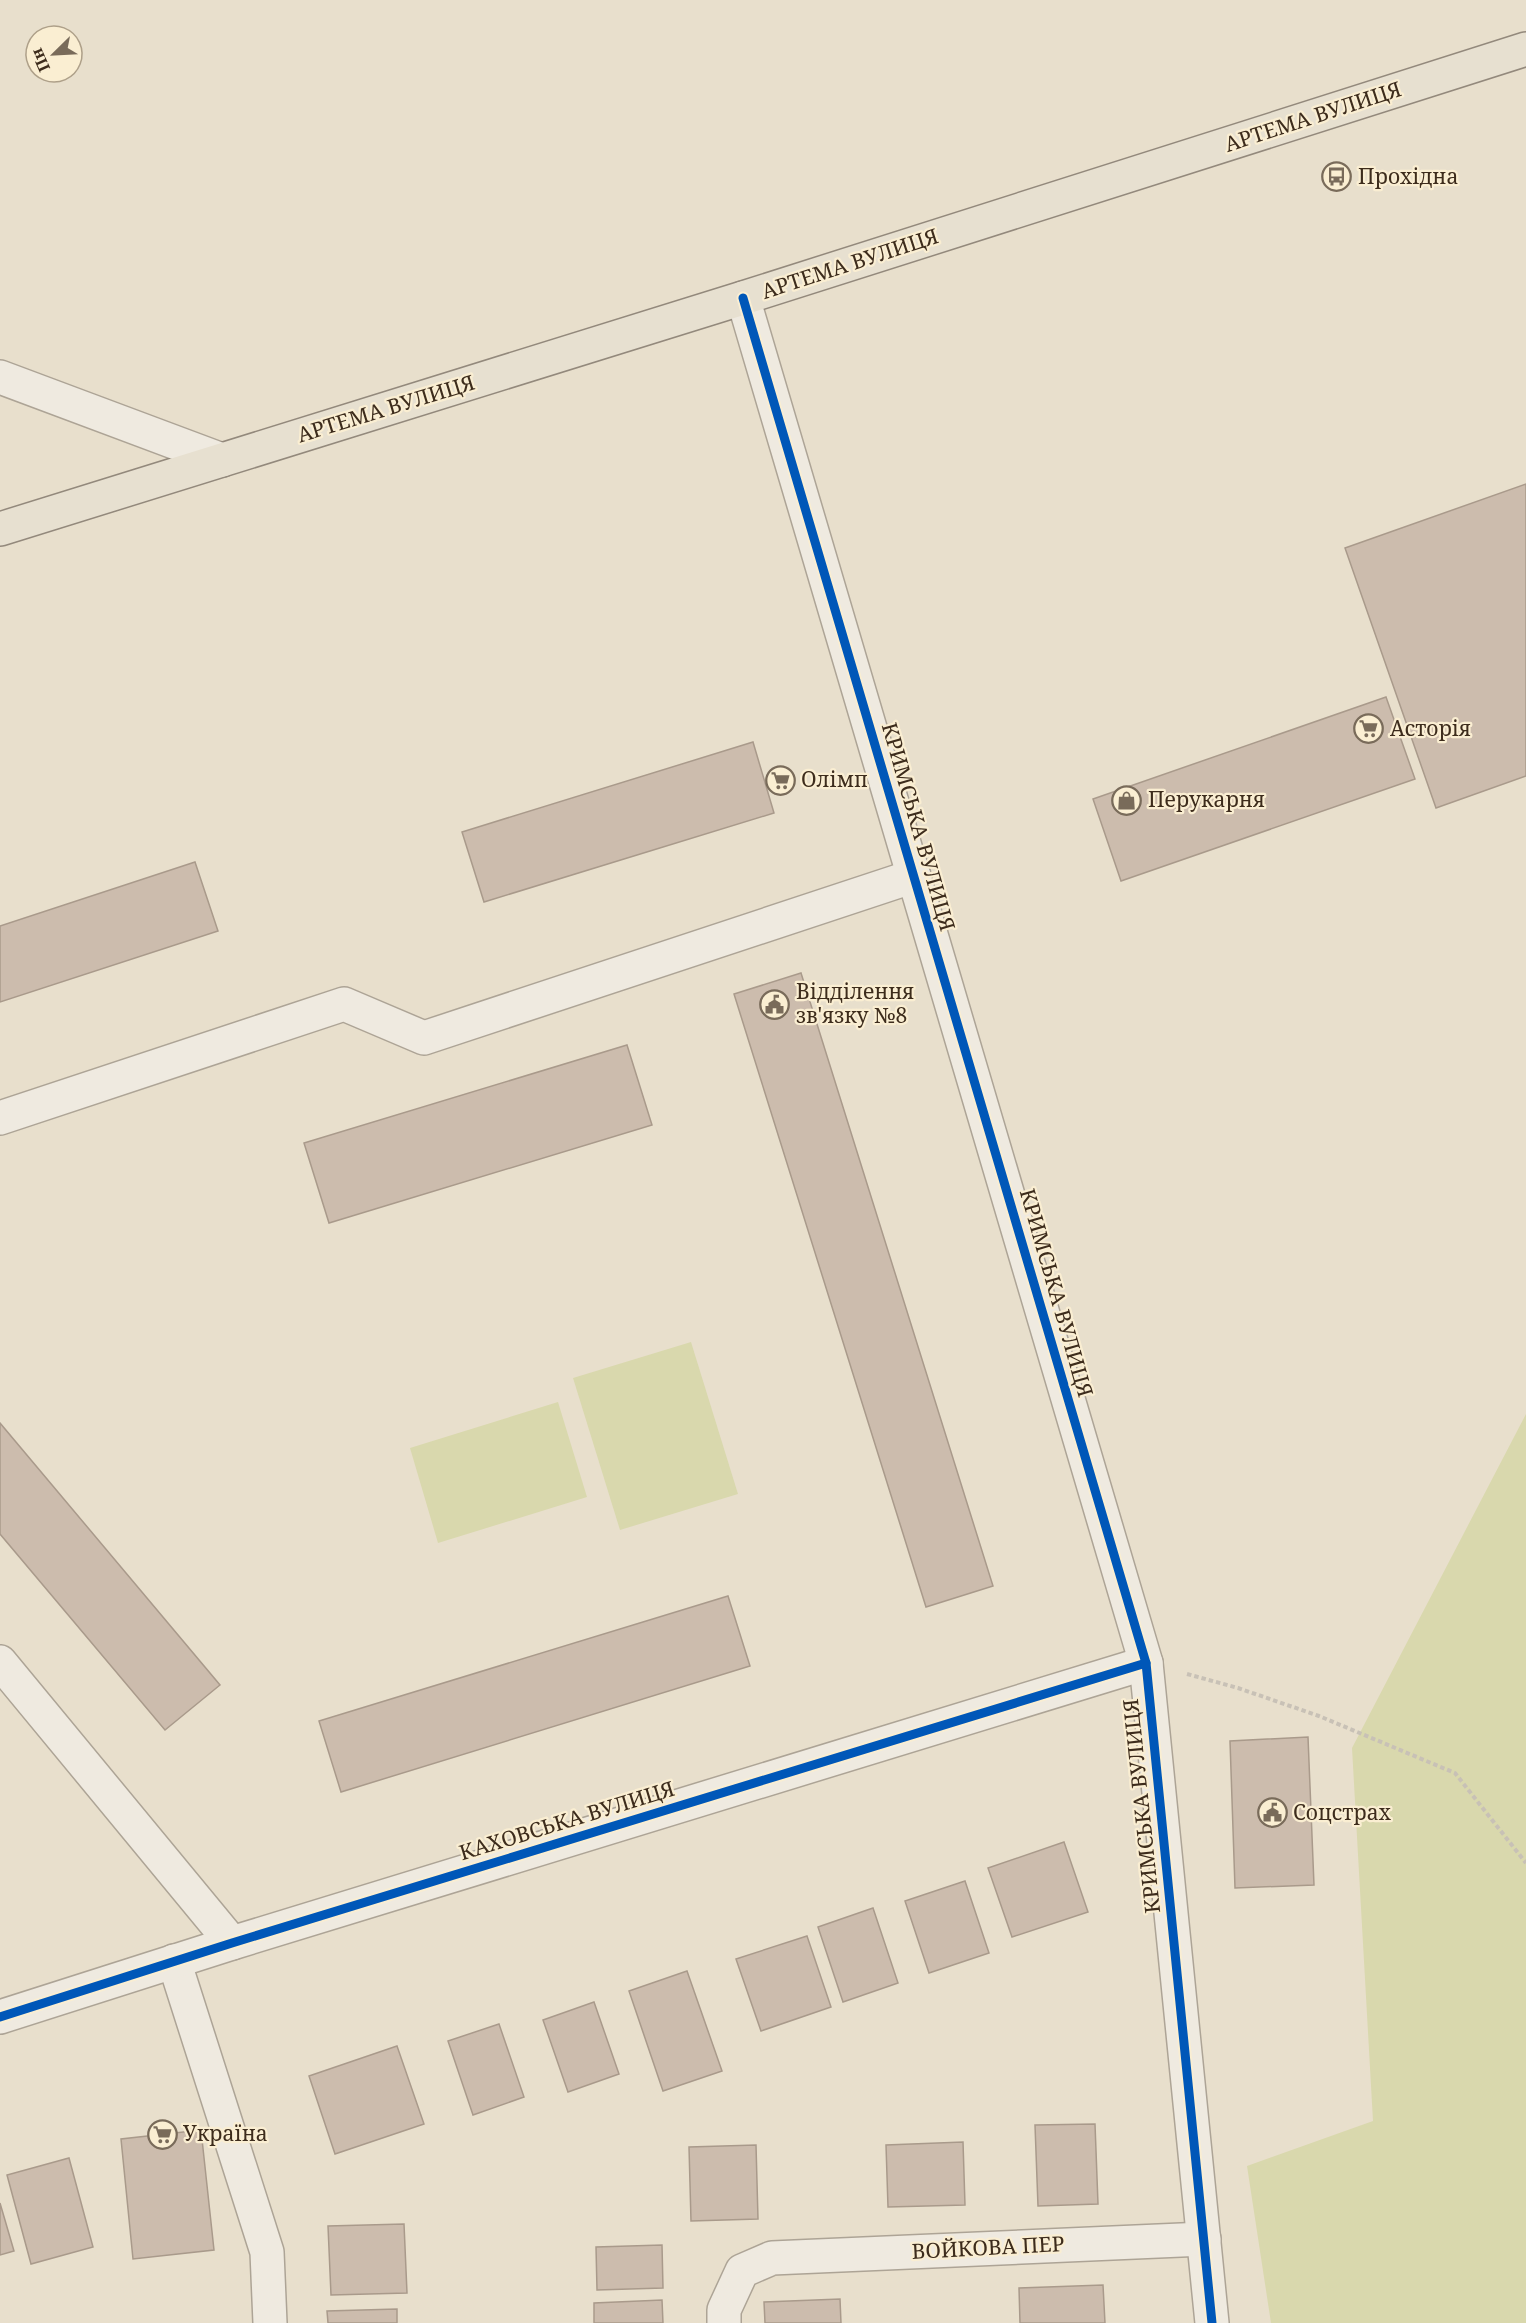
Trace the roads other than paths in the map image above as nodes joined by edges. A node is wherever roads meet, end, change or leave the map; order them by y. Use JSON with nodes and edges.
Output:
{"nodes":[{"id":1,"x":1526,"y":49,"type":"edge"},
{"id":2,"x":743,"y":298,"type":"junction"},
{"id":3,"x":0,"y":377,"type":"edge"},
{"id":4,"x":222,"y":460,"type":"junction"},
{"id":5,"x":0,"y":528,"type":"edge"},
{"id":6,"x":914,"y":876,"type":"junction"},
{"id":7,"x":0,"y":1118,"type":"edge"},
{"id":8,"x":0,"y":1662,"type":"edge"},
{"id":9,"x":1146,"y":1663,"type":"junction"},
{"id":10,"x":232,"y":1943,"type":"junction"},
{"id":11,"x":174,"y":1961,"type":"junction"},
{"id":12,"x":0,"y":2017,"type":"edge"},
{"id":13,"x":1204,"y":2239,"type":"junction"},
{"id":14,"x":270,"y":2323,"type":"edge"},
{"id":15,"x":724,"y":2323,"type":"edge"},
{"id":16,"x":1212,"y":2323,"type":"edge"}],
"edges":[{"from":1,"to":2,"type":"main road","name":"АРТЕМА ВУЛИЦЯ"},
{"from":2,"to":4,"type":"main road","name":"АРТЕМА ВУЛИЦЯ"},
{"from":2,"to":6,"type":"street","name":"КРИМСЬКА ВУЛИЦЯ"},
{"from":3,"to":4,"type":"street"},
{"from":4,"to":5,"type":"main road","name":"АРТЕМА ВУЛИЦЯ"},
{"from":6,"to":7,"type":"street"},
{"from":6,"to":9,"type":"street","name":"КРИМСЬКА ВУЛИЦЯ"},
{"from":8,"to":10,"type":"street"},
{"from":9,"to":10,"type":"street","name":"КАХОВСЬКА ВУЛИЦЯ"},
{"from":9,"to":13,"type":"street","name":"КРИМСЬКА ВУЛИЦЯ"},
{"from":10,"to":11,"type":"street","name":"КАХОВСЬКА ВУЛИЦЯ"},
{"from":11,"to":12,"type":"street","name":"КАХОВСЬКА ВУЛИЦЯ"},
{"from":11,"to":14,"type":"street"},
{"from":13,"to":15,"type":"street","name":"ВОЙКОВА ПЕР"},
{"from":13,"to":16,"type":"street","name":"КРИМСЬКА ВУЛИЦЯ"}]}
